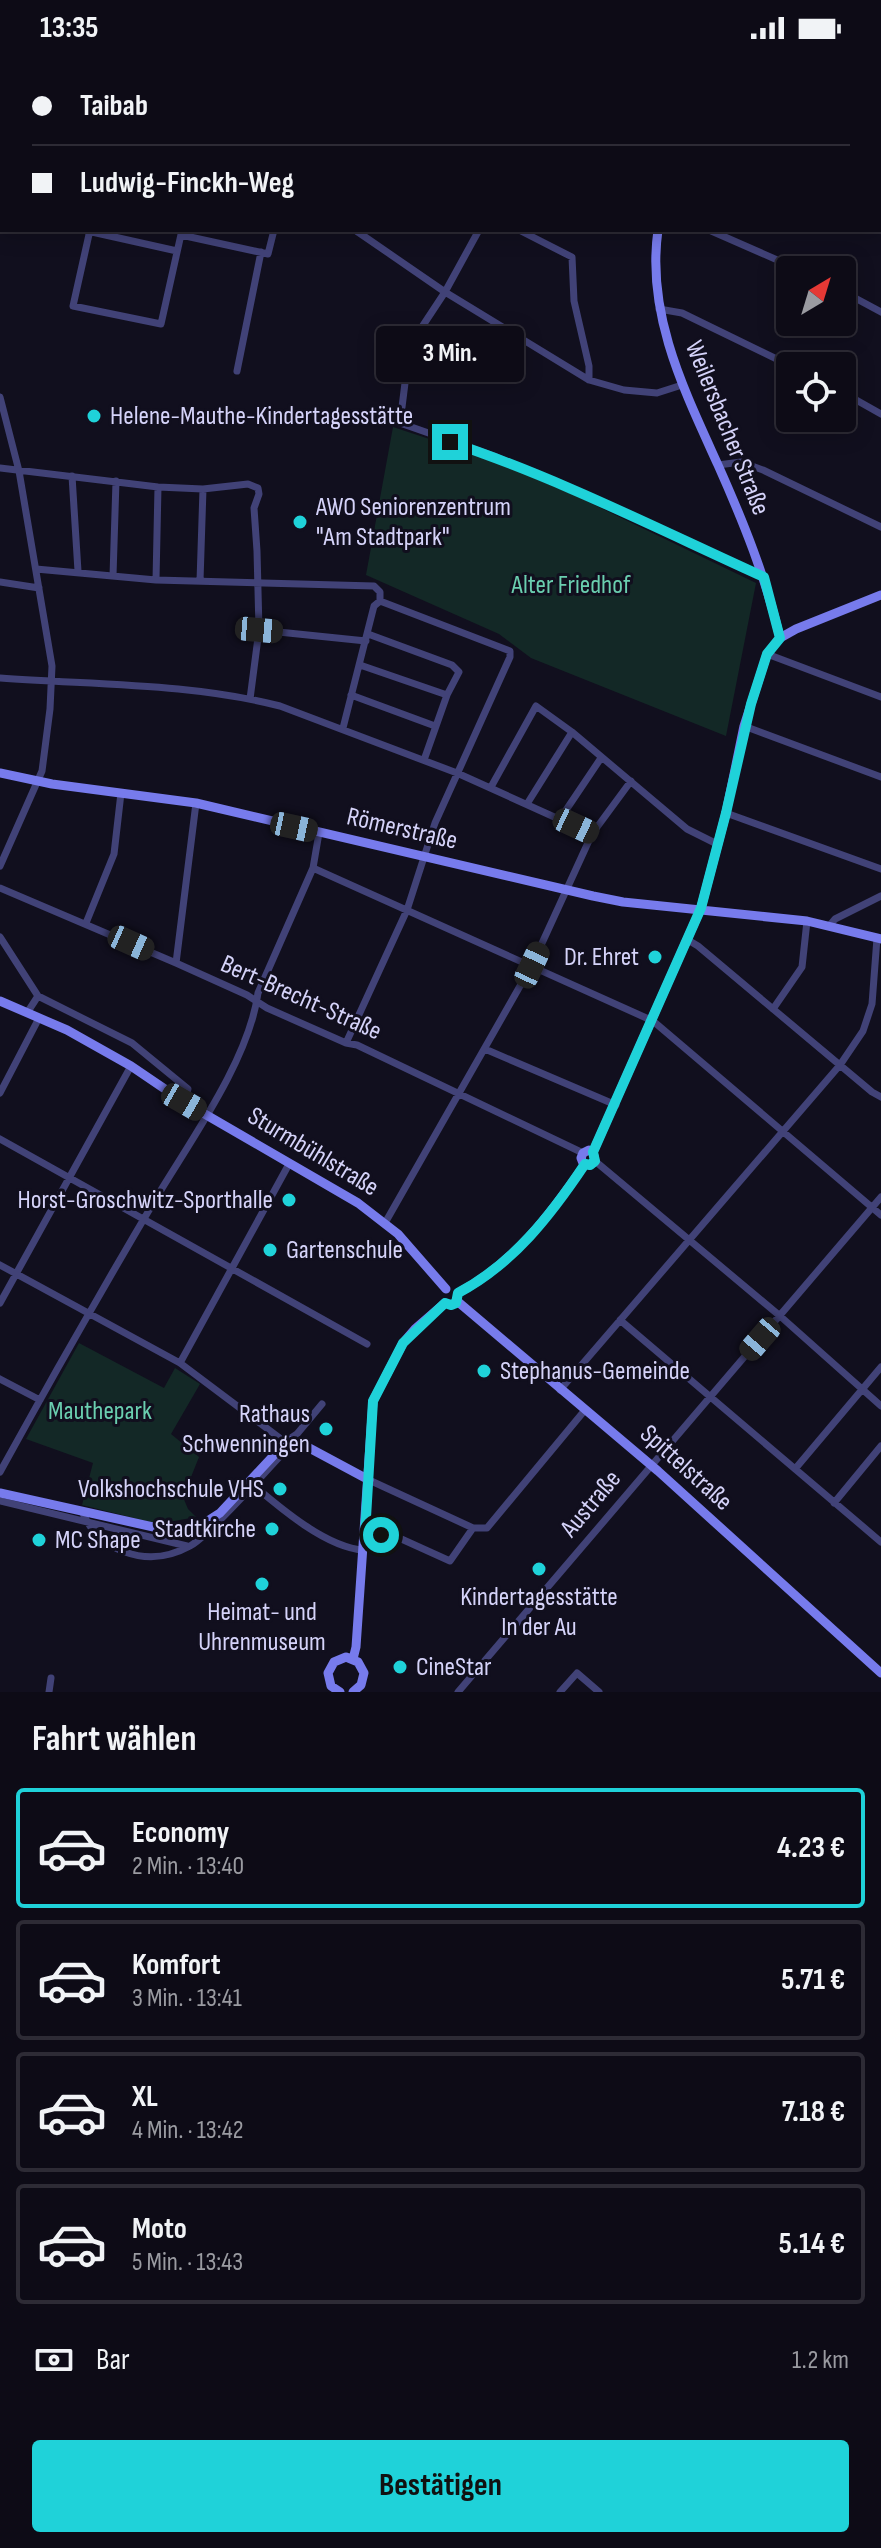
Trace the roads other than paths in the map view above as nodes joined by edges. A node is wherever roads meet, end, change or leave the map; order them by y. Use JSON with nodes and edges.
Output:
{"nodes":[{"id":1,"x":88,"y":232,"type":"edge"},
{"id":2,"x":96,"y":232,"type":"edge"},
{"id":3,"x":274,"y":232,"type":"edge"},
{"id":4,"x":358,"y":232,"type":"edge"},
{"id":5,"x":478,"y":232,"type":"edge"},
{"id":6,"x":523,"y":232,"type":"edge"},
{"id":7,"x":658,"y":232,"type":"edge"},
{"id":8,"x":714,"y":232,"type":"edge"},
{"id":9,"x":181,"y":233,"type":"edge"},
{"id":10,"x":177,"y":251,"type":"junction"},
{"id":11,"x":261,"y":252,"type":"junction"},
{"id":12,"x":776,"y":259,"type":"edge"},
{"id":13,"x":445,"y":292,"type":"junction"},
{"id":14,"x":856,"y":299,"type":"edge"},
{"id":15,"x":659,"y":309,"type":"junction"},
{"id":16,"x":881,"y":312,"type":"edge"},
{"id":17,"x":776,"y":359,"type":"edge"},
{"id":18,"x":237,"y":371,"type":"dead end"},
{"id":19,"x":589,"y":380,"type":"junction"},
{"id":20,"x":682,"y":385,"type":"junction"},
{"id":21,"x":0,"y":397,"type":"edge"},
{"id":22,"x":856,"y":400,"type":"edge"},
{"id":23,"x":881,"y":414,"type":"edge"},
{"id":24,"x":718,"y":465,"type":"junction"},
{"id":25,"x":0,"y":468,"type":"edge"},
{"id":26,"x":19,"y":471,"type":"junction"},
{"id":27,"x":72,"y":476,"type":"junction"},
{"id":28,"x":116,"y":481,"type":"junction"},
{"id":29,"x":158,"y":487,"type":"junction"},
{"id":30,"x":203,"y":489,"type":"junction"},
{"id":31,"x":881,"y":527,"type":"edge"},
{"id":32,"x":36,"y":569,"type":"junction"},
{"id":33,"x":78,"y":571,"type":"junction"},
{"id":34,"x":113,"y":576,"type":"junction"},
{"id":35,"x":764,"y":577,"type":"junction"},
{"id":36,"x":156,"y":580,"type":"junction"},
{"id":37,"x":200,"y":581,"type":"junction"},
{"id":38,"x":0,"y":582,"type":"edge"},
{"id":39,"x":256,"y":583,"type":"junction"},
{"id":40,"x":39,"y":588,"type":"junction"},
{"id":41,"x":881,"y":595,"type":"edge"},
{"id":42,"x":380,"y":601,"type":"junction"},
{"id":43,"x":259,"y":630,"type":"junction"},
{"id":44,"x":367,"y":638,"type":"junction"},
{"id":45,"x":780,"y":638,"type":"junction"},
{"id":46,"x":767,"y":654,"type":"junction"},
{"id":47,"x":360,"y":665,"type":"junction"},
{"id":48,"x":0,"y":678,"type":"edge"},
{"id":49,"x":52,"y":682,"type":"junction"},
{"id":50,"x":351,"y":695,"type":"junction"},
{"id":51,"x":447,"y":695,"type":"junction"},
{"id":52,"x":881,"y":697,"type":"edge"},
{"id":53,"x":250,"y":699,"type":"junction"},
{"id":54,"x":435,"y":726,"type":"junction"},
{"id":55,"x":744,"y":726,"type":"junction"},
{"id":56,"x":343,"y":728,"type":"junction"},
{"id":57,"x":572,"y":732,"type":"junction"},
{"id":58,"x":601,"y":758,"type":"junction"},
{"id":59,"x":424,"y":760,"type":"junction"},
{"id":60,"x":0,"y":773,"type":"edge"},
{"id":61,"x":457,"y":773,"type":"junction"},
{"id":62,"x":881,"y":777,"type":"edge"},
{"id":63,"x":39,"y":781,"type":"junction"},
{"id":64,"x":631,"y":781,"type":"junction"},
{"id":65,"x":491,"y":787,"type":"junction"},
{"id":66,"x":121,"y":793,"type":"junction"},
{"id":67,"x":196,"y":803,"type":"junction"},
{"id":68,"x":527,"y":804,"type":"junction"},
{"id":69,"x":726,"y":813,"type":"junction"},
{"id":70,"x":560,"y":819,"type":"junction"},
{"id":71,"x":319,"y":833,"type":"junction"},
{"id":72,"x":592,"y":834,"type":"junction"},
{"id":73,"x":717,"y":844,"type":"junction"},
{"id":74,"x":425,"y":858,"type":"junction"},
{"id":75,"x":0,"y":866,"type":"edge"},
{"id":76,"x":313,"y":868,"type":"junction"},
{"id":77,"x":881,"y":869,"type":"edge"},
{"id":78,"x":0,"y":888,"type":"edge"},
{"id":79,"x":566,"y":891,"type":"junction"},
{"id":80,"x":881,"y":896,"type":"edge"},
{"id":81,"x":701,"y":908,"type":"junction"},
{"id":82,"x":407,"y":910,"type":"junction"},
{"id":83,"x":807,"y":921,"type":"junction"},
{"id":84,"x":86,"y":923,"type":"junction"},
{"id":85,"x":830,"y":925,"type":"junction"},
{"id":86,"x":0,"y":937,"type":"edge"},
{"id":87,"x":879,"y":939,"type":"edge"},
{"id":88,"x":688,"y":940,"type":"junction"},
{"id":89,"x":176,"y":963,"type":"junction"},
{"id":90,"x":532,"y":965,"type":"junction"},
{"id":91,"x":877,"y":979,"type":"edge"},
{"id":92,"x":38,"y":996,"type":"junction"},
{"id":93,"x":0,"y":1001,"type":"edge"},
{"id":94,"x":257,"y":1001,"type":"junction"},
{"id":95,"x":773,"y":1009,"type":"junction"},
{"id":96,"x":27,"y":1013,"type":"junction"},
{"id":97,"x":39,"y":1018,"type":"junction"},
{"id":98,"x":653,"y":1021,"type":"junction"},
{"id":99,"x":346,"y":1043,"type":"junction"},
{"id":100,"x":485,"y":1049,"type":"junction"},
{"id":101,"x":840,"y":1065,"type":"junction"},
{"id":102,"x":131,"y":1066,"type":"junction"},
{"id":103,"x":0,"y":1093,"type":"edge"},
{"id":104,"x":460,"y":1093,"type":"junction"},
{"id":105,"x":881,"y":1097,"type":"edge"},
{"id":106,"x":184,"y":1102,"type":"junction"},
{"id":107,"x":616,"y":1105,"type":"junction"},
{"id":108,"x":206,"y":1114,"type":"junction"},
{"id":109,"x":783,"y":1130,"type":"junction"},
{"id":110,"x":0,"y":1139,"type":"edge"},
{"id":111,"x":589,"y":1158,"type":"junction"},
{"id":112,"x":289,"y":1164,"type":"junction"},
{"id":113,"x":70,"y":1178,"type":"junction"},
{"id":114,"x":881,"y":1197,"type":"edge"},
{"id":115,"x":873,"y":1207,"type":"junction"},
{"id":116,"x":881,"y":1215,"type":"edge"},
{"id":117,"x":144,"y":1220,"type":"junction"},
{"id":118,"x":385,"y":1223,"type":"junction"},
{"id":119,"x":688,"y":1240,"type":"junction"},
{"id":120,"x":0,"y":1265,"type":"edge"},
{"id":121,"x":231,"y":1268,"type":"junction"},
{"id":122,"x":16,"y":1274,"type":"junction"},
{"id":123,"x":446,"y":1289,"type":"junction"},
{"id":124,"x":457,"y":1297,"type":"junction"},
{"id":125,"x":0,"y":1303,"type":"edge"},
{"id":126,"x":445,"y":1303,"type":"junction"},
{"id":127,"x":89,"y":1315,"type":"junction"},
{"id":128,"x":780,"y":1316,"type":"junction"},
{"id":129,"x":620,"y":1320,"type":"junction"},
{"id":130,"x":367,"y":1344,"type":"dead end"},
{"id":131,"x":180,"y":1363,"type":"junction"},
{"id":132,"x":881,"y":1367,"type":"edge"},
{"id":133,"x":0,"y":1379,"type":"edge"},
{"id":134,"x":862,"y":1389,"type":"junction"},
{"id":135,"x":560,"y":1390,"type":"junction"},
{"id":136,"x":709,"y":1397,"type":"junction"},
{"id":137,"x":40,"y":1400,"type":"junction"},
{"id":138,"x":322,"y":1404,"type":"dead end"},
{"id":139,"x":881,"y":1406,"type":"edge"},
{"id":140,"x":585,"y":1410,"type":"junction"},
{"id":141,"x":291,"y":1440,"type":"junction"},
{"id":142,"x":881,"y":1446,"type":"edge"},
{"id":143,"x":651,"y":1465,"type":"junction"},
{"id":144,"x":795,"y":1469,"type":"junction"},
{"id":145,"x":0,"y":1472,"type":"edge"},
{"id":146,"x":369,"y":1480,"type":"junction"},
{"id":147,"x":252,"y":1484,"type":"junction"},
{"id":148,"x":0,"y":1493,"type":"edge"},
{"id":149,"x":0,"y":1501,"type":"edge"},
{"id":150,"x":834,"y":1503,"type":"junction"},
{"id":151,"x":82,"y":1511,"type":"junction"},
{"id":152,"x":220,"y":1513,"type":"junction"},
{"id":153,"x":87,"y":1523,"type":"junction"},
{"id":154,"x":473,"y":1528,"type":"junction"},
{"id":155,"x":881,"y":1529,"type":"edge"},
{"id":156,"x":365,"y":1534,"type":"junction"},
{"id":157,"x":878,"y":1540,"type":"edge"},
{"id":158,"x":193,"y":1544,"type":"junction"},
{"id":159,"x":364,"y":1550,"type":"junction"},
{"id":160,"x":353,"y":1659,"type":"junction"},
{"id":161,"x":881,"y":1673,"type":"edge"},
{"id":162,"x":51,"y":1678,"type":"dead end"},
{"id":163,"x":357,"y":1689,"type":"edge"},
{"id":164,"x":337,"y":1691,"type":"edge"},
{"id":165,"x":49,"y":1692,"type":"edge"},
{"id":166,"x":371,"y":1692,"type":"edge"},
{"id":167,"x":458,"y":1692,"type":"edge"},
{"id":168,"x":560,"y":1692,"type":"edge"},
{"id":169,"x":599,"y":1692,"type":"edge"}],
"edges":[{"from":1,"to":10,"type":"street"},
{"from":2,"to":10,"type":"street"},
{"from":3,"to":11,"type":"street"},
{"from":4,"to":13,"type":"street"},
{"from":5,"to":13,"type":"street"},
{"from":6,"to":19,"type":"street"},
{"from":7,"to":15,"type":"main road","name":"Weilersbacher Straße"},
{"from":8,"to":12,"type":"street"},
{"from":9,"to":10,"type":"street"},
{"from":9,"to":11,"type":"street"},
{"from":11,"to":18,"type":"street"},
{"from":13,"to":19,"type":"street"},
{"from":13,"to":35,"type":"street"},
{"from":14,"to":16,"type":"street"},
{"from":15,"to":17,"type":"street"},
{"from":15,"to":20,"type":"main road","name":"Weilersbacher Straße"},
{"from":19,"to":20,"type":"street"},
{"from":20,"to":24,"type":"main road","name":"Weilersbacher Straße"},
{"from":21,"to":26,"type":"street"},
{"from":22,"to":23,"type":"street"},
{"from":24,"to":31,"type":"street"},
{"from":24,"to":35,"type":"main road","name":"Weilersbacher Straße"},
{"from":25,"to":26,"type":"street"},
{"from":26,"to":27,"type":"street"},
{"from":26,"to":32,"type":"street"},
{"from":27,"to":28,"type":"street"},
{"from":27,"to":33,"type":"street"},
{"from":28,"to":29,"type":"street"},
{"from":28,"to":34,"type":"street"},
{"from":29,"to":30,"type":"street"},
{"from":29,"to":36,"type":"street"},
{"from":30,"to":37,"type":"street"},
{"from":30,"to":39,"type":"street"},
{"from":32,"to":33,"type":"street"},
{"from":32,"to":40,"type":"street"},
{"from":33,"to":34,"type":"street"},
{"from":34,"to":36,"type":"street"},
{"from":35,"to":45,"type":"main road","name":"Weilersbacher Straße"},
{"from":36,"to":37,"type":"street"},
{"from":37,"to":39,"type":"street"},
{"from":38,"to":40,"type":"street"},
{"from":39,"to":42,"type":"street"},
{"from":39,"to":43,"type":"street"},
{"from":40,"to":49,"type":"street"},
{"from":41,"to":45,"type":"main road"},
{"from":42,"to":44,"type":"street"},
{"from":42,"to":61,"type":"street"},
{"from":43,"to":44,"type":"street"},
{"from":43,"to":53,"type":"street"},
{"from":44,"to":47,"type":"street"},
{"from":44,"to":51,"type":"street"},
{"from":45,"to":46,"type":"main road"},
{"from":46,"to":52,"type":"street"},
{"from":46,"to":55,"type":"main road"},
{"from":47,"to":50,"type":"street"},
{"from":47,"to":51,"type":"street"},
{"from":48,"to":49,"type":"street"},
{"from":49,"to":53,"type":"street"},
{"from":49,"to":63,"type":"street"},
{"from":50,"to":54,"type":"street"},
{"from":50,"to":56,"type":"street"},
{"from":51,"to":54,"type":"street"},
{"from":53,"to":56,"type":"street"},
{"from":54,"to":59,"type":"street"},
{"from":55,"to":62,"type":"street"},
{"from":55,"to":69,"type":"main road"},
{"from":56,"to":59,"type":"street"},
{"from":57,"to":58,"type":"street"},
{"from":57,"to":65,"type":"street"},
{"from":57,"to":68,"type":"street"},
{"from":58,"to":64,"type":"street"},
{"from":58,"to":70,"type":"street"},
{"from":59,"to":61,"type":"street"},
{"from":60,"to":63,"type":"main road","name":"Römerstraße"},
{"from":61,"to":65,"type":"street"},
{"from":61,"to":74,"type":"street"},
{"from":63,"to":66,"type":"main road","name":"Römerstraße"},
{"from":63,"to":75,"type":"street"},
{"from":64,"to":72,"type":"street"},
{"from":64,"to":73,"type":"street"},
{"from":65,"to":68,"type":"street"},
{"from":66,"to":67,"type":"main road","name":"Römerstraße"},
{"from":66,"to":84,"type":"street"},
{"from":67,"to":71,"type":"main road","name":"Römerstraße"},
{"from":67,"to":89,"type":"street"},
{"from":68,"to":70,"type":"street"},
{"from":69,"to":73,"type":"main road"},
{"from":69,"to":77,"type":"street"},
{"from":70,"to":72,"type":"street"},
{"from":71,"to":74,"type":"main road","name":"Römerstraße"},
{"from":71,"to":76,"type":"street"},
{"from":72,"to":79,"type":"street"},
{"from":73,"to":81,"type":"main road"},
{"from":74,"to":79,"type":"main road","name":"Römerstraße"},
{"from":74,"to":82,"type":"street"},
{"from":76,"to":82,"type":"street"},
{"from":76,"to":94,"type":"street"},
{"from":78,"to":84,"type":"street","name":"Bert-Brecht-Straße"},
{"from":79,"to":81,"type":"main road","name":"Römerstraße"},
{"from":79,"to":90,"type":"street"},
{"from":80,"to":85,"type":"street"},
{"from":81,"to":83,"type":"main road","name":"Römerstraße"},
{"from":81,"to":88,"type":"main road"},
{"from":82,"to":90,"type":"street"},
{"from":82,"to":99,"type":"street"},
{"from":83,"to":85,"type":"main road","name":"Römerstraße"},
{"from":83,"to":95,"type":"street"},
{"from":84,"to":89,"type":"street","name":"Bert-Brecht-Straße"},
{"from":85,"to":87,"type":"main road","name":"Römerstraße"},
{"from":86,"to":92,"type":"street"},
{"from":87,"to":91,"type":"street"},
{"from":88,"to":95,"type":"street"},
{"from":88,"to":98,"type":"main road"},
{"from":89,"to":94,"type":"street","name":"Bert-Brecht-Straße"},
{"from":90,"to":98,"type":"street"},
{"from":90,"to":100,"type":"street"},
{"from":91,"to":101,"type":"street"},
{"from":92,"to":96,"type":"street"},
{"from":92,"to":106,"type":"street"},
{"from":93,"to":96,"type":"main road","name":"Sturmbühlstraße"},
{"from":94,"to":99,"type":"street","name":"Bert-Brecht-Straße"},
{"from":94,"to":108,"type":"street"},
{"from":95,"to":101,"type":"street"},
{"from":96,"to":97,"type":"main road","name":"Sturmbühlstraße"},
{"from":97,"to":102,"type":"main road","name":"Sturmbühlstraße"},
{"from":97,"to":103,"type":"street"},
{"from":98,"to":107,"type":"main road"},
{"from":98,"to":109,"type":"street"},
{"from":99,"to":104,"type":"street","name":"Bert-Brecht-Straße"},
{"from":100,"to":104,"type":"street"},
{"from":100,"to":107,"type":"street"},
{"from":101,"to":105,"type":"street"},
{"from":101,"to":109,"type":"street"},
{"from":102,"to":106,"type":"main road","name":"Sturmbühlstraße"},
{"from":102,"to":113,"type":"street"},
{"from":104,"to":111,"type":"street","name":"Bert-Brecht-Straße"},
{"from":104,"to":118,"type":"street"},
{"from":106,"to":108,"type":"main road","name":"Sturmbühlstraße"},
{"from":107,"to":111,"type":"main road"},
{"from":108,"to":112,"type":"main road","name":"Sturmbühlstraße"},
{"from":108,"to":117,"type":"street"},
{"from":109,"to":115,"type":"street"},
{"from":109,"to":119,"type":"street"},
{"from":110,"to":113,"type":"street"},
{"from":111,"to":119,"type":"street","name":"Bert-Brecht-Straße"},
{"from":111,"to":124,"type":"main road"},
{"from":112,"to":118,"type":"main road","name":"Sturmbühlstraße"},
{"from":112,"to":121,"type":"street"},
{"from":113,"to":117,"type":"street"},
{"from":113,"to":122,"type":"street"},
{"from":114,"to":115,"type":"street","name":"Austraße"},
{"from":115,"to":116,"type":"street"},
{"from":115,"to":128,"type":"street","name":"Austraße"},
{"from":117,"to":121,"type":"street"},
{"from":117,"to":127,"type":"street"},
{"from":118,"to":123,"type":"main road","name":"Sturmbühlstraße"},
{"from":119,"to":128,"type":"street","name":"Bert-Brecht-Straße"},
{"from":119,"to":129,"type":"street"},
{"from":120,"to":122,"type":"street"},
{"from":121,"to":130,"type":"street"},
{"from":121,"to":131,"type":"street"},
{"from":122,"to":125,"type":"street"},
{"from":122,"to":127,"type":"street"},
{"from":123,"to":124,"type":"main road"},
{"from":123,"to":126,"type":"main road"},
{"from":124,"to":126,"type":"main road"},
{"from":124,"to":135,"type":"main road","name":"Spittelstraße"},
{"from":126,"to":146,"type":"main road"},
{"from":127,"to":131,"type":"street"},
{"from":127,"to":137,"type":"street"},
{"from":128,"to":134,"type":"street","name":"Bert-Brecht-Straße"},
{"from":128,"to":136,"type":"street","name":"Austraße"},
{"from":129,"to":135,"type":"street"},
{"from":129,"to":136,"type":"street"},
{"from":131,"to":141,"type":"street"},
{"from":132,"to":134,"type":"street"},
{"from":133,"to":137,"type":"street"},
{"from":134,"to":139,"type":"street","name":"Bert-Brecht-Straße"},
{"from":134,"to":144,"type":"street"},
{"from":135,"to":140,"type":"main road","name":"Spittelstraße"},
{"from":136,"to":143,"type":"street","name":"Austraße"},
{"from":136,"to":144,"type":"street"},
{"from":137,"to":145,"type":"street"},
{"from":138,"to":141,"type":"street"},
{"from":140,"to":143,"type":"main road","name":"Spittelstraße"},
{"from":140,"to":154,"type":"street"},
{"from":141,"to":146,"type":"main road"},
{"from":141,"to":147,"type":"main road"},
{"from":142,"to":150,"type":"street"},
{"from":143,"to":161,"type":"main road","name":"Spittelstraße"},
{"from":143,"to":167,"type":"street","name":"Austraße"},
{"from":144,"to":150,"type":"street"},
{"from":146,"to":154,"type":"street"},
{"from":146,"to":156,"type":"main road"},
{"from":147,"to":152,"type":"main road"},
{"from":147,"to":158,"type":"street"},
{"from":147,"to":159,"type":"street"},
{"from":148,"to":151,"type":"main road"},
{"from":149,"to":153,"type":"street"},
{"from":150,"to":157,"type":"street"},
{"from":151,"to":152,"type":"main road"},
{"from":151,"to":153,"type":"street"},
{"from":152,"to":158,"type":"street"},
{"from":153,"to":158,"type":"street"},
{"from":153,"to":158,"type":"street"},
{"from":154,"to":156,"type":"street"},
{"from":155,"to":157,"type":"street"},
{"from":156,"to":159,"type":"main road"},
{"from":159,"to":160,"type":"main road"},
{"from":160,"to":163,"type":"main road"},
{"from":160,"to":164,"type":"main road"},
{"from":162,"to":165,"type":"street"},
{"from":163,"to":166,"type":"main road"},
{"from":168,"to":169,"type":"street"}]}
